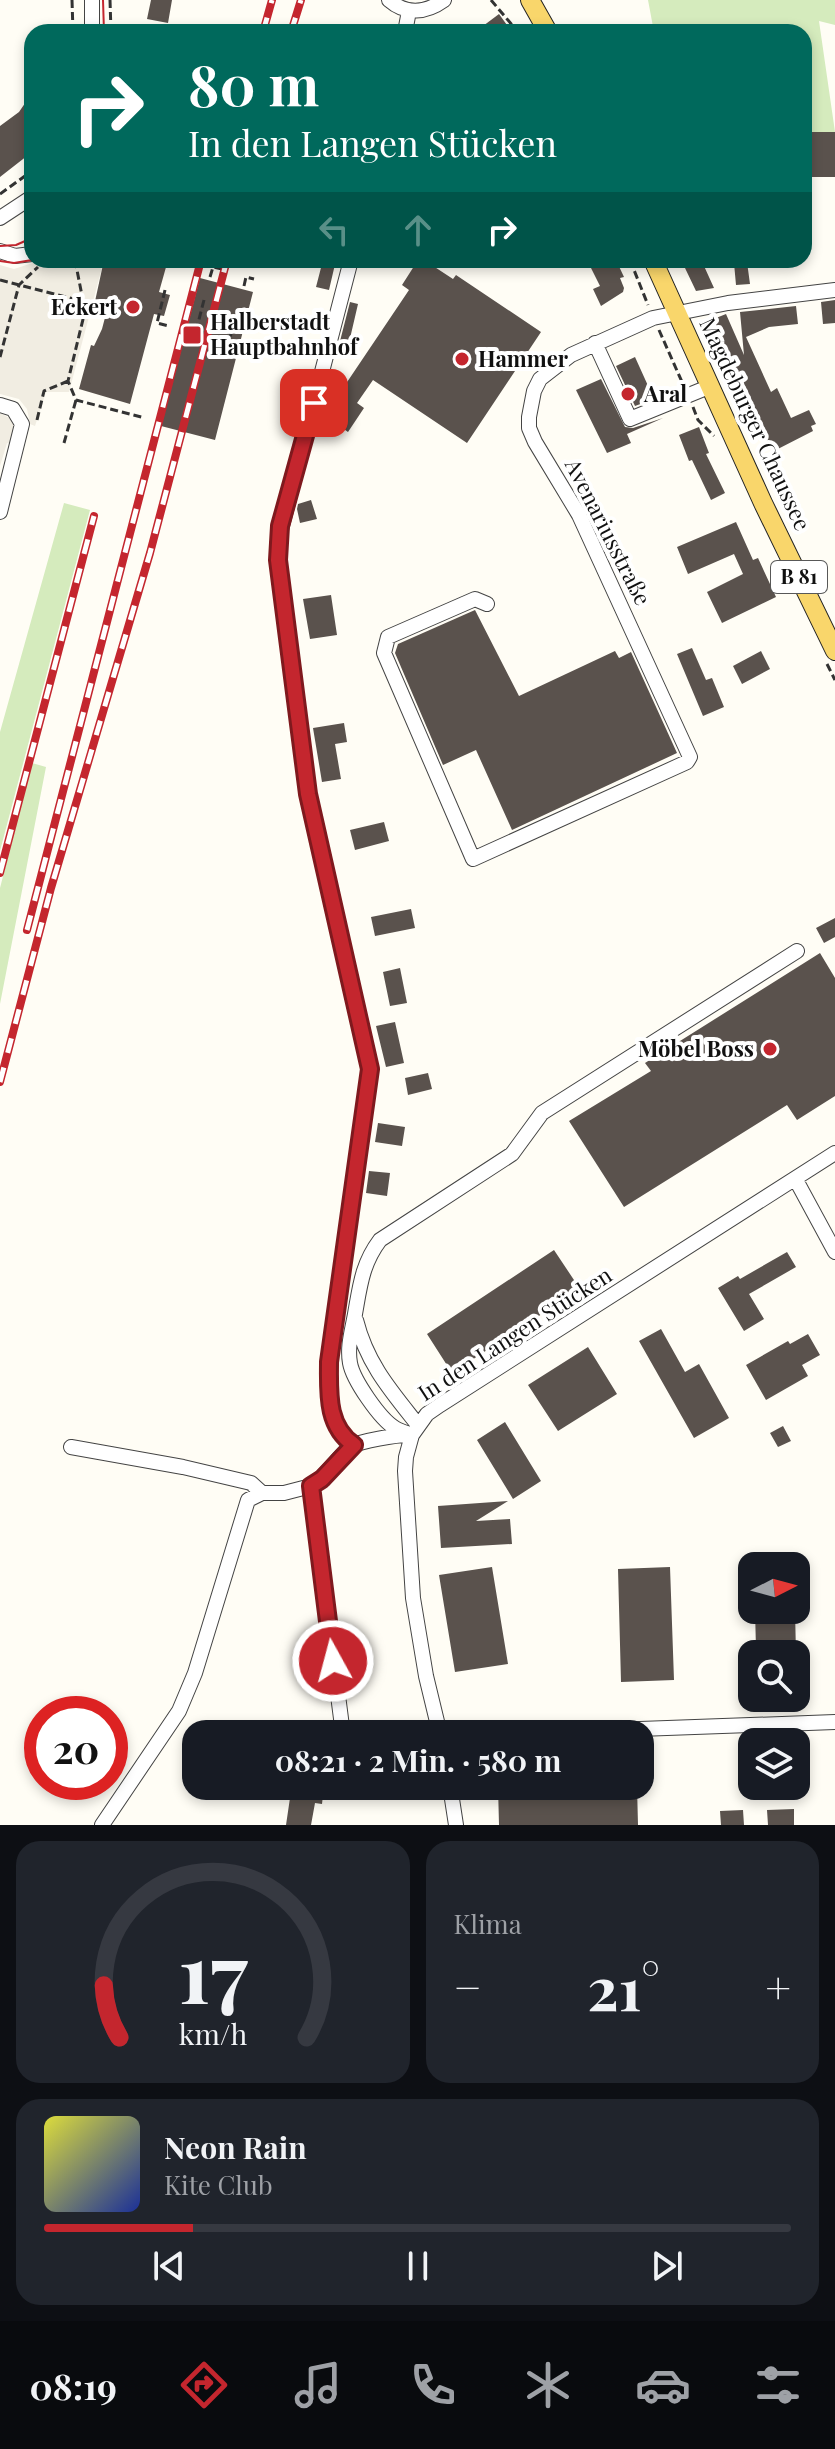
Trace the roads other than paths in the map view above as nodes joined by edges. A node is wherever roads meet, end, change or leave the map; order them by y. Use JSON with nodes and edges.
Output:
{"nodes":[{"id":1,"x":92,"y":0,"type":"edge"},
{"id":2,"x":389,"y":0,"type":"edge"},
{"id":3,"x":444,"y":0,"type":"edge"},
{"id":4,"x":531,"y":1,"type":"edge"},
{"id":5,"x":409,"y":11,"type":"junction"},
{"id":6,"x":92,"y":24,"type":"edge"},
{"id":7,"x":407,"y":24,"type":"edge"},
{"id":8,"x":544,"y":24,"type":"edge"},
{"id":9,"x":24,"y":202,"type":"edge"},
{"id":10,"x":0,"y":218,"type":"edge"},
{"id":11,"x":0,"y":251,"type":"edge"},
{"id":12,"x":24,"y":257,"type":"edge"},
{"id":13,"x":349,"y":268,"type":"edge"},
{"id":14,"x":657,"y":268,"type":"edge"},
{"id":15,"x":835,"y":290,"type":"edge"},
{"id":16,"x":677,"y":312,"type":"junction"},
{"id":17,"x":595,"y":343,"type":"junction"},
{"id":18,"x":711,"y":386,"type":"junction"},
{"id":19,"x":0,"y":405,"type":"edge"},
{"id":20,"x":0,"y":512,"type":"edge"},
{"id":21,"x":487,"y":604,"type":"dead end"},
{"id":22,"x":835,"y":651,"type":"edge"},
{"id":23,"x":797,"y":951,"type":"dead end"},
{"id":24,"x":835,"y":1153,"type":"edge"},
{"id":25,"x":796,"y":1180,"type":"junction"},
{"id":26,"x":835,"y":1252,"type":"edge"},
{"id":27,"x":355,"y":1316,"type":"junction"},
{"id":28,"x":415,"y":1430,"type":"junction"},
{"id":29,"x":354,"y":1445,"type":"junction"},
{"id":30,"x":71,"y":1447,"type":"dead end"},
{"id":31,"x":311,"y":1486,"type":"junction"},
{"id":32,"x":262,"y":1493,"type":"junction"},
{"id":33,"x":341,"y":1720,"type":"edge"},
{"id":34,"x":437,"y":1720,"type":"edge"},
{"id":35,"x":835,"y":1722,"type":"edge"},
{"id":36,"x":654,"y":1729,"type":"edge"},
{"id":37,"x":452,"y":1800,"type":"edge"},
{"id":38,"x":102,"y":1825,"type":"edge"},
{"id":39,"x":456,"y":1825,"type":"edge"}],
"edges":[{"from":1,"to":6,"type":"street"},
{"from":2,"to":5,"type":"street"},
{"from":3,"to":5,"type":"street"},
{"from":4,"to":8,"type":"main road"},
{"from":5,"to":7,"type":"street"},
{"from":9,"to":10,"type":"street"},
{"from":11,"to":12,"type":"street"},
{"from":13,"to":29,"type":"street"},
{"from":14,"to":16,"type":"main road","name":"Magdeburger Chaussee","number":"B 81"},
{"from":15,"to":16,"type":"street","name":"Avenariusstraße"},
{"from":16,"to":17,"type":"street","name":"Avenariusstraße"},
{"from":16,"to":18,"type":"main road","name":"Magdeburger Chaussee","number":"B 81"},
{"from":17,"to":18,"type":"street"},
{"from":17,"to":21,"type":"street","name":"Avenariusstraße"},
{"from":18,"to":22,"type":"main road","name":"Magdeburger Chaussee","number":"B 81"},
{"from":19,"to":20,"type":"street"},
{"from":23,"to":27,"type":"street"},
{"from":24,"to":25,"type":"street","name":"In den Langen Stücken"},
{"from":25,"to":26,"type":"street"},
{"from":25,"to":28,"type":"street","name":"In den Langen Stücken"},
{"from":27,"to":28,"type":"street"},
{"from":27,"to":28,"type":"street"},
{"from":28,"to":29,"type":"street","name":"In den Langen Stücken"},
{"from":28,"to":34,"type":"street"},
{"from":29,"to":31,"type":"street"},
{"from":30,"to":32,"type":"street"},
{"from":31,"to":32,"type":"street"},
{"from":31,"to":33,"type":"street"},
{"from":32,"to":38,"type":"street"},
{"from":35,"to":36,"type":"street"},
{"from":37,"to":39,"type":"street"}]}
